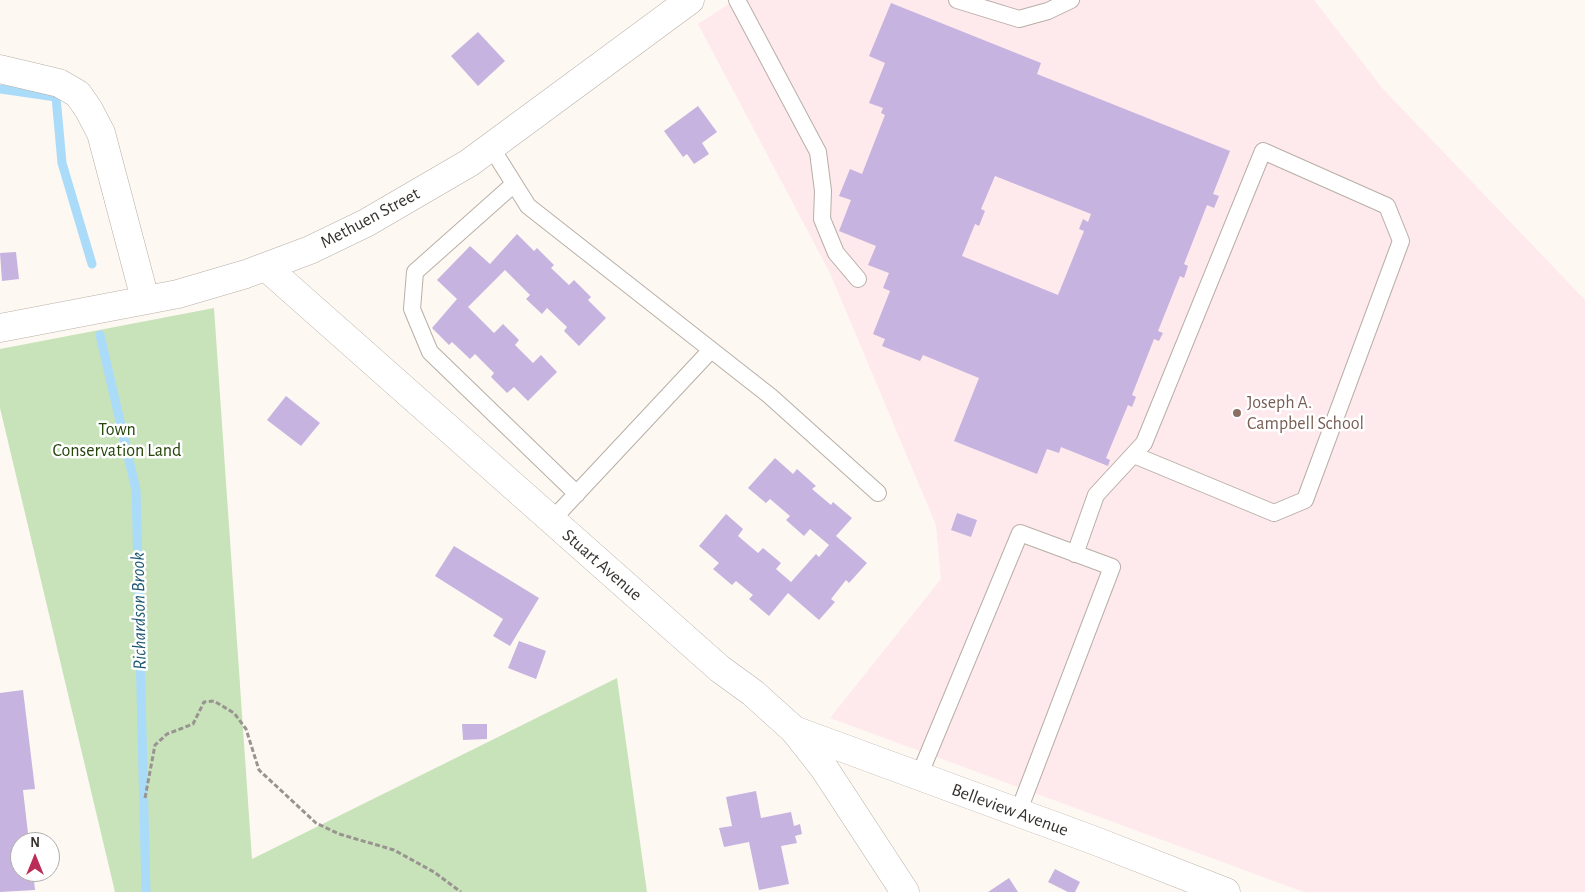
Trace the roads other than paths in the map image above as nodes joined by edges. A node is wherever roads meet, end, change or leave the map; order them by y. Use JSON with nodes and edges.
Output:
{"nodes":[{"id":1,"x":737,"y":0,"type":"edge"},
{"id":2,"x":957,"y":0,"type":"edge"},
{"id":3,"x":1070,"y":0,"type":"edge"},
{"id":4,"x":684,"y":2,"type":"edge"},
{"id":5,"x":0,"y":69,"type":"edge"},
{"id":6,"x":491,"y":147,"type":"junction"},
{"id":7,"x":514,"y":184,"type":"junction"},
{"id":8,"x":266,"y":267,"type":"junction"},
{"id":9,"x":858,"y":278,"type":"dead end"},
{"id":10,"x":145,"y":299,"type":"junction"},
{"id":11,"x":0,"y":328,"type":"edge"},
{"id":12,"x":712,"y":350,"type":"junction"},
{"id":13,"x":1134,"y":455,"type":"junction"},
{"id":14,"x":878,"y":492,"type":"dead end"},
{"id":15,"x":577,"y":494,"type":"junction"},
{"id":16,"x":552,"y":520,"type":"junction"},
{"id":17,"x":1075,"y":554,"type":"junction"},
{"id":18,"x":794,"y":730,"type":"junction"},
{"id":19,"x":919,"y":776,"type":"junction"},
{"id":20,"x":1018,"y":813,"type":"junction"},
{"id":21,"x":905,"y":892,"type":"edge"},
{"id":22,"x":1226,"y":892,"type":"edge"}],
"edges":[{"from":1,"to":9,"type":"lane"},
{"from":2,"to":3,"type":"lane"},
{"from":4,"to":6,"type":"street","name":"Methuen Street"},
{"from":5,"to":10,"type":"street"},
{"from":6,"to":7,"type":"lane"},
{"from":6,"to":8,"type":"street","name":"Methuen Street"},
{"from":7,"to":12,"type":"lane"},
{"from":7,"to":15,"type":"lane"},
{"from":8,"to":10,"type":"street","name":"Methuen Street"},
{"from":8,"to":16,"type":"street","name":"Stuart Avenue"},
{"from":10,"to":11,"type":"street","name":"Methuen Street"},
{"from":12,"to":14,"type":"lane"},
{"from":12,"to":15,"type":"lane"},
{"from":13,"to":13,"type":"lane"},
{"from":13,"to":17,"type":"lane"},
{"from":15,"to":16,"type":"lane"},
{"from":16,"to":18,"type":"street","name":"Stuart Avenue"},
{"from":17,"to":19,"type":"lane"},
{"from":17,"to":20,"type":"lane"},
{"from":18,"to":19,"type":"street","name":"Belleview Avenue"},
{"from":18,"to":21,"type":"street","name":"Stuart Avenue"},
{"from":19,"to":20,"type":"street","name":"Belleview Avenue"},
{"from":20,"to":22,"type":"street","name":"Belleview Avenue"}]}
